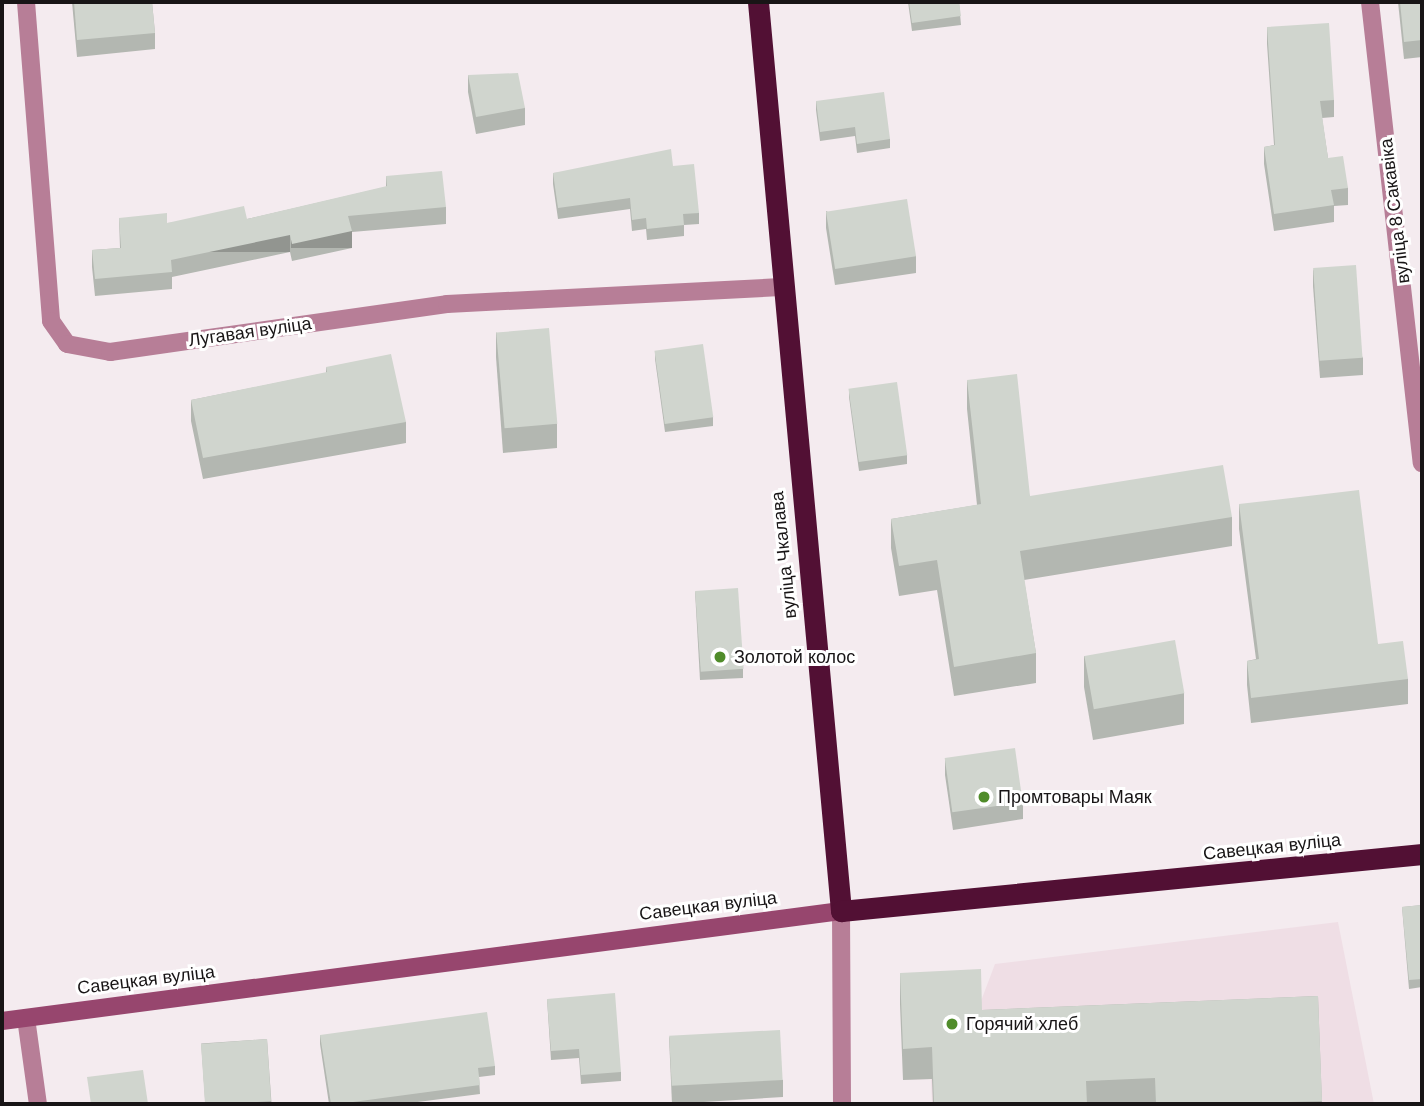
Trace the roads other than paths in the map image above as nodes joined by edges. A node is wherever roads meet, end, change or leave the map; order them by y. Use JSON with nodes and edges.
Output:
{"nodes":[{"id":1,"x":26,"y":2,"type":"edge"},
{"id":2,"x":758,"y":2,"type":"edge"},
{"id":3,"x":1370,"y":2,"type":"edge"},
{"id":4,"x":781,"y":287,"type":"junction"},
{"id":5,"x":1422,"y":463,"type":"edge"},
{"id":6,"x":1422,"y":854,"type":"edge"},
{"id":7,"x":841,"y":911,"type":"junction"},
{"id":8,"x":26,"y":1018,"type":"junction"},
{"id":9,"x":2,"y":1021,"type":"edge"},
{"id":10,"x":38,"y":1104,"type":"edge"},
{"id":11,"x":842,"y":1104,"type":"edge"}],
"edges":[{"from":1,"to":4,"type":"street","name":"Лугавая вуліца"},
{"from":2,"to":4,"type":"highway","name":"вуліца Чкалава"},
{"from":3,"to":5,"type":"street","name":"вуліца 8 Сакавіка"},
{"from":4,"to":7,"type":"highway","name":"вуліца Чкалава"},
{"from":6,"to":7,"type":"highway","name":"Савецкая вуліца"},
{"from":7,"to":8,"type":"main road","name":"Савецкая вуліца"},
{"from":7,"to":11,"type":"street","name":"вуліца Чкалава"},
{"from":8,"to":9,"type":"main road","name":"Савецкая вуліца"},
{"from":8,"to":10,"type":"street"}]}
